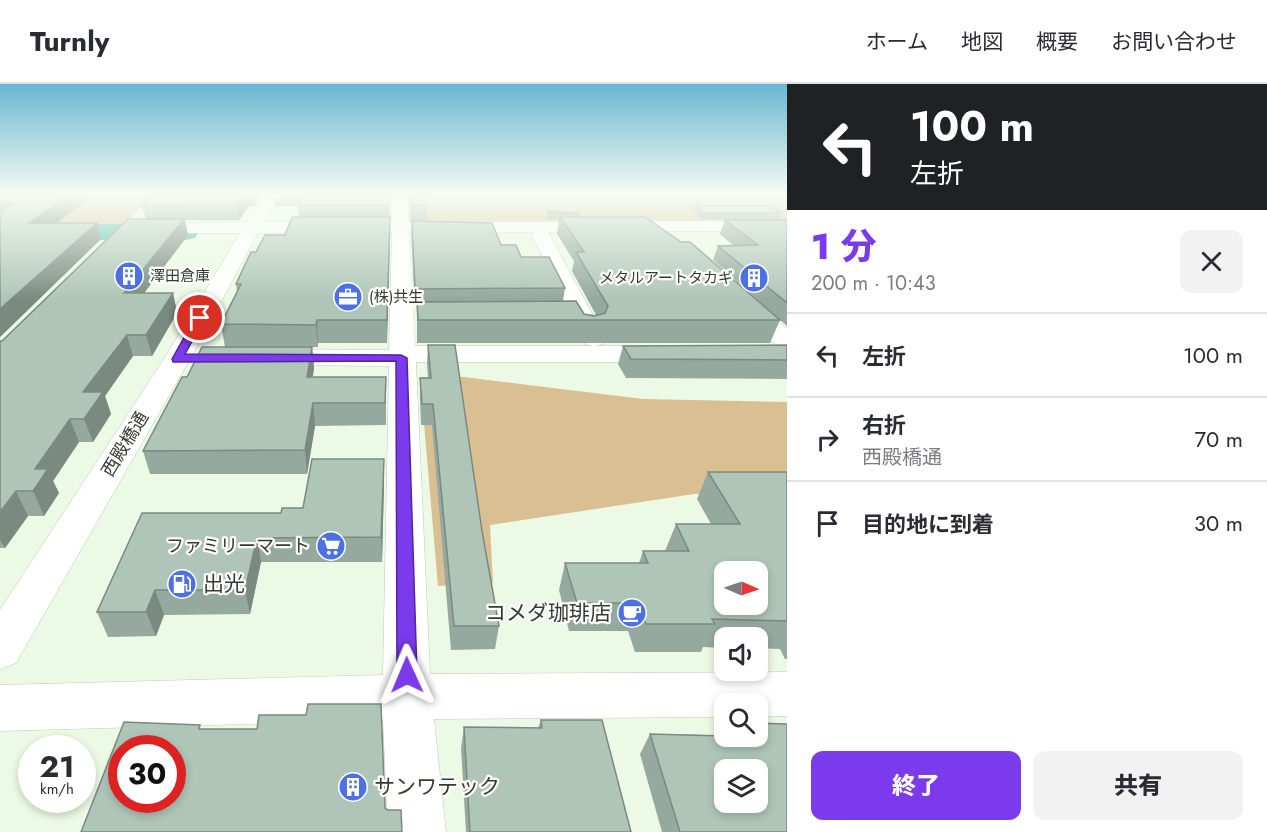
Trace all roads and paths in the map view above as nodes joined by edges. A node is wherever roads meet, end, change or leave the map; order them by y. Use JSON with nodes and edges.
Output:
{"nodes":[{"id":1,"x":205,"y":230,"type":"edge"},
{"id":2,"x":722,"y":230,"type":"edge"},
{"id":3,"x":250,"y":231,"type":"junction"},
{"id":4,"x":401,"y":231,"type":"junction"},
{"id":5,"x":670,"y":233,"type":"junction"},
{"id":6,"x":541,"y":235,"type":"junction"},
{"id":7,"x":787,"y":235,"type":"edge"},
{"id":8,"x":730,"y":289,"type":"edge"},
{"id":9,"x":779,"y":350,"type":"edge"},
{"id":10,"x":603,"y":354,"type":"junction"},
{"id":11,"x":695,"y":354,"type":"edge"},
{"id":12,"x":401,"y":356,"type":"junction"},
{"id":13,"x":241,"y":357,"type":"edge"},
{"id":14,"x":0,"y":649,"type":"edge"},
{"id":15,"x":787,"y":694,"type":"edge"},
{"id":16,"x":407,"y":697,"type":"junction"},
{"id":17,"x":0,"y":708,"type":"edge"},
{"id":18,"x":417,"y":832,"type":"edge"}],
"edges":[{"from":1,"to":3,"type":"street"},
{"from":2,"to":5,"type":"street"},
{"from":3,"to":4,"type":"street"},
{"from":3,"to":14,"type":"street","name":"西殿橋通"},
{"from":4,"to":5,"type":"street"},
{"from":4,"to":6,"type":"street"},
{"from":4,"to":12,"type":"street"},
{"from":5,"to":6,"type":"street"},
{"from":5,"to":7,"type":"street"},
{"from":6,"to":10,"type":"street"},
{"from":8,"to":9,"type":"street"},
{"from":10,"to":11,"type":"street"},
{"from":10,"to":12,"type":"street"},
{"from":12,"to":13,"type":"street"},
{"from":12,"to":16,"type":"street"},
{"from":15,"to":16,"type":"street"},
{"from":16,"to":17,"type":"street"},
{"from":16,"to":18,"type":"street"}]}
